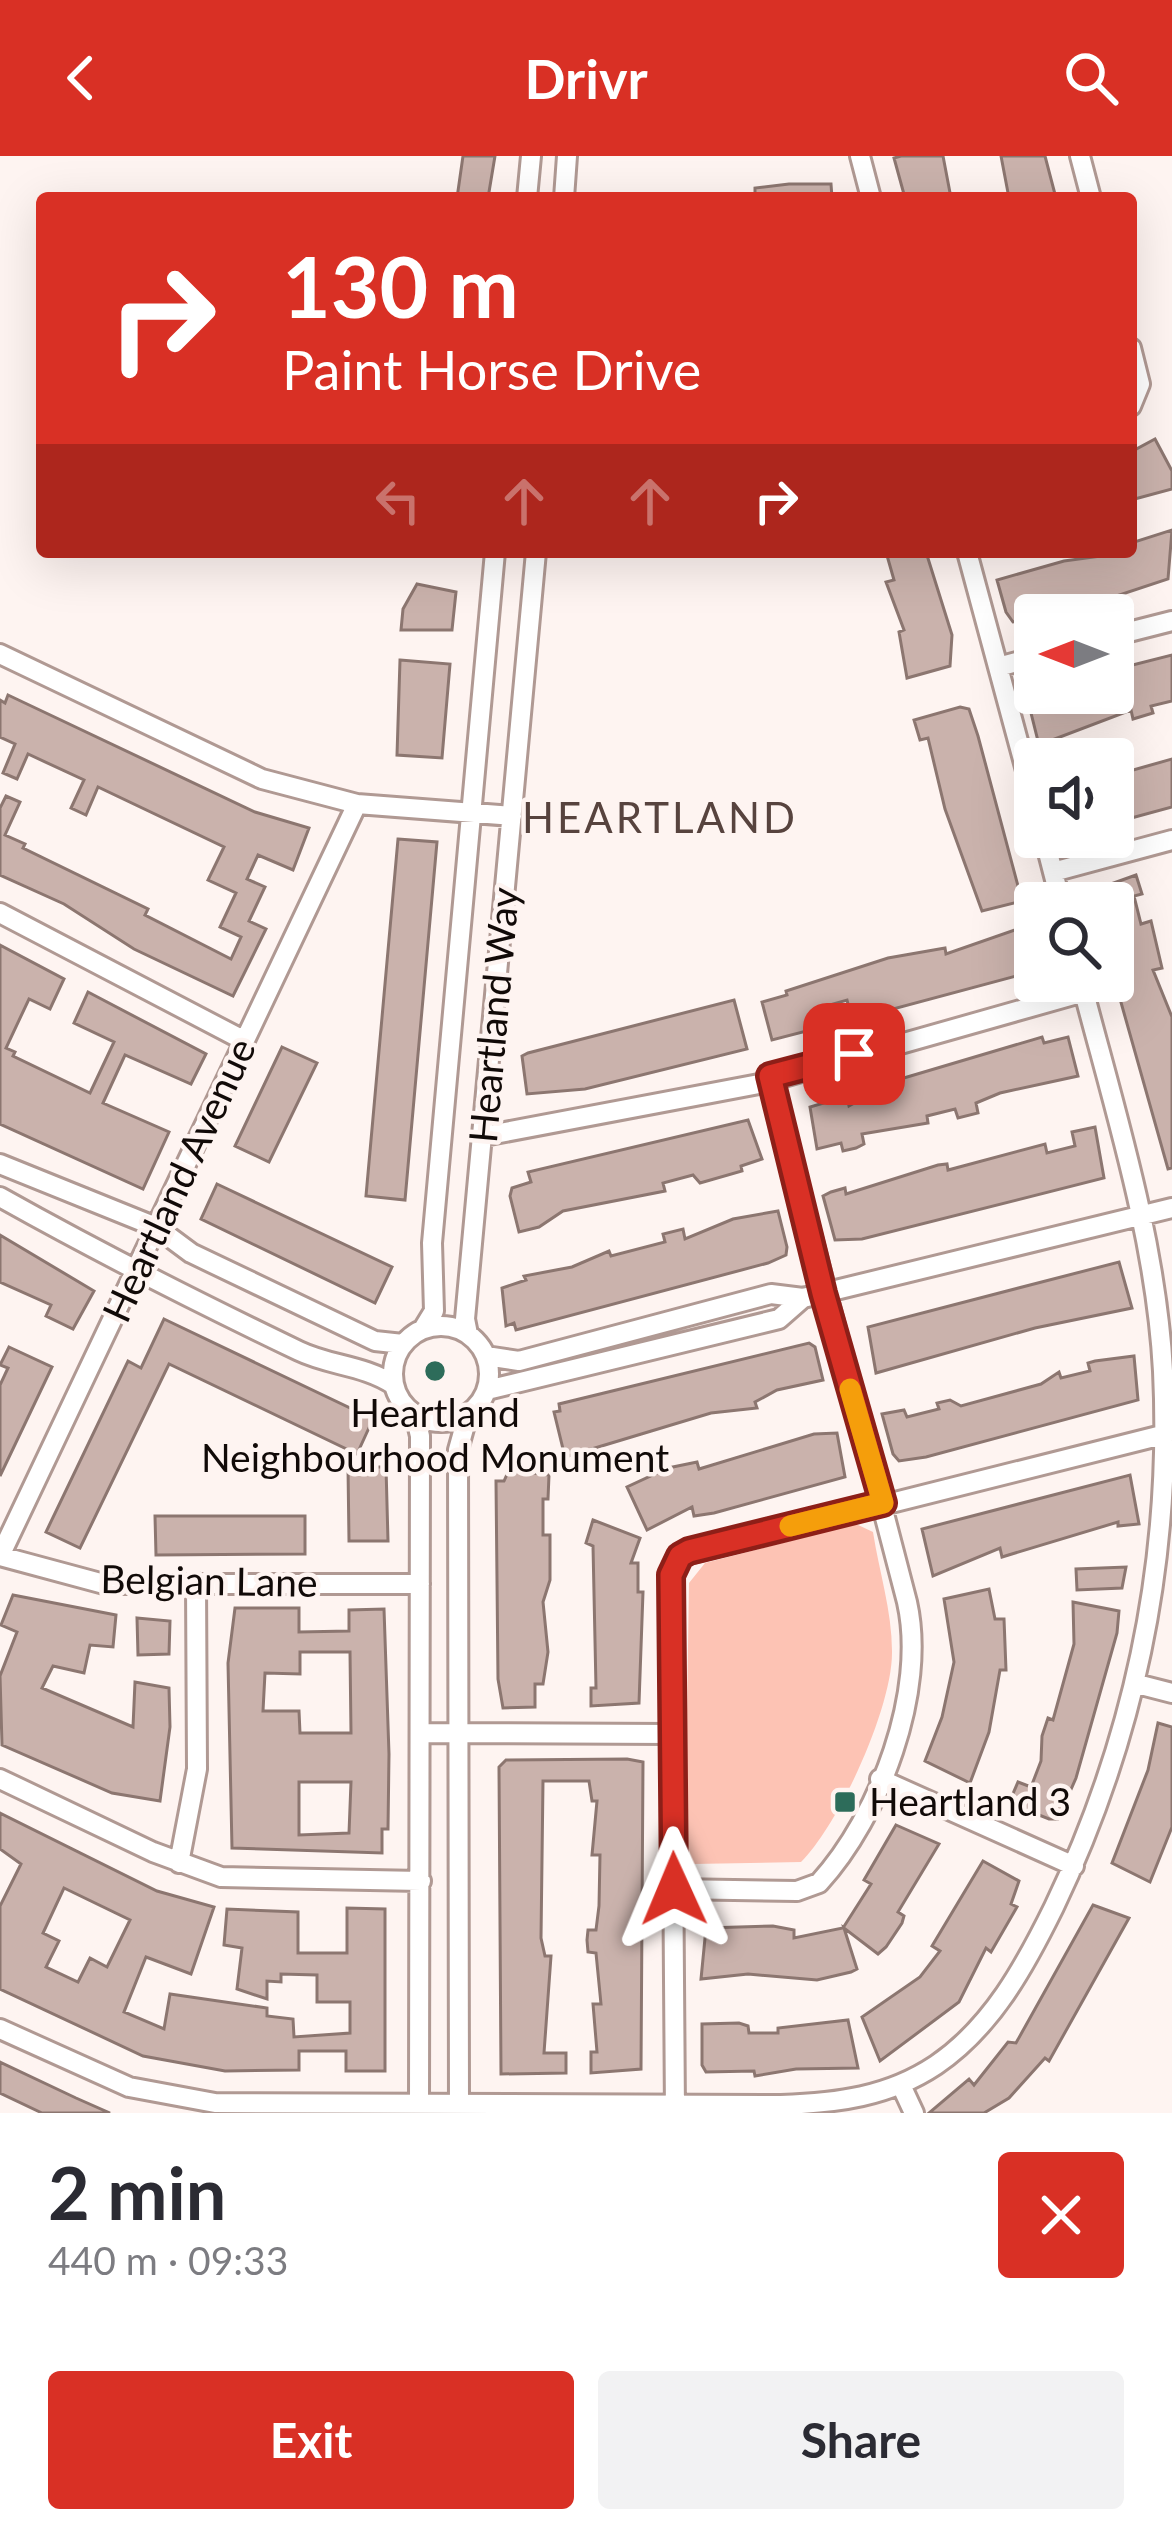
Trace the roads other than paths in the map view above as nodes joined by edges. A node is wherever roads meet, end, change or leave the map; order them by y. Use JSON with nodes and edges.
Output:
{"nodes":[{"id":1,"x":531,"y":156,"type":"edge"},
{"id":2,"x":567,"y":156,"type":"edge"},
{"id":3,"x":860,"y":156,"type":"edge"},
{"id":4,"x":1080,"y":156,"type":"edge"},
{"id":5,"x":528,"y":192,"type":"edge"},
{"id":6,"x":564,"y":192,"type":"edge"},
{"id":7,"x":870,"y":192,"type":"edge"},
{"id":8,"x":1089,"y":192,"type":"edge"},
{"id":9,"x":494,"y":558,"type":"edge"},
{"id":10,"x":535,"y":558,"type":"edge"},
{"id":11,"x":969,"y":558,"type":"edge"},
{"id":12,"x":1172,"y":621,"type":"edge"},
{"id":13,"x":1134,"y":631,"type":"edge"},
{"id":14,"x":0,"y":653,"type":"edge"},
{"id":15,"x":1014,"y":663,"type":"edge"},
{"id":16,"x":998,"y":667,"type":"junction"},
{"id":17,"x":1017,"y":738,"type":"edge"},
{"id":18,"x":357,"y":804,"type":"junction"},
{"id":19,"x":472,"y":813,"type":"junction"},
{"id":20,"x":512,"y":815,"type":"junction"},
{"id":21,"x":1172,"y":840,"type":"edge"},
{"id":22,"x":1049,"y":858,"type":"edge"},
{"id":23,"x":1053,"y":872,"type":"junction"},
{"id":24,"x":1056,"y":882,"type":"edge"},
{"id":25,"x":0,"y":913,"type":"edge"},
{"id":26,"x":1030,"y":1002,"type":"edge"},
{"id":27,"x":1087,"y":1002,"type":"edge"},
{"id":28,"x":244,"y":1041,"type":"junction"},
{"id":29,"x":770,"y":1076,"type":"junction"},
{"id":30,"x":484,"y":1136,"type":"junction"},
{"id":31,"x":0,"y":1164,"type":"edge"},
{"id":32,"x":0,"y":1197,"type":"edge"},
{"id":33,"x":1172,"y":1208,"type":"edge"},
{"id":34,"x":1141,"y":1215,"type":"junction"},
{"id":35,"x":156,"y":1227,"type":"junction"},
{"id":36,"x":134,"y":1273,"type":"junction"},
{"id":37,"x":813,"y":1296,"type":"junction"},
{"id":38,"x":423,"y":1330,"type":"junction"},
{"id":39,"x":468,"y":1334,"type":"junction"},
{"id":40,"x":403,"y":1344,"type":"junction"},
{"id":41,"x":486,"y":1356,"type":"junction"},
{"id":42,"x":394,"y":1385,"type":"junction"},
{"id":43,"x":487,"y":1390,"type":"junction"},
{"id":44,"x":468,"y":1414,"type":"junction"},
{"id":45,"x":415,"y":1415,"type":"junction"},
{"id":46,"x":1166,"y":1434,"type":"junction"},
{"id":47,"x":883,"y":1503,"type":"junction"},
{"id":48,"x":0,"y":1556,"type":"edge"},
{"id":49,"x":196,"y":1583,"type":"junction"},
{"id":50,"x":420,"y":1584,"type":"junction"},
{"id":51,"x":1136,"y":1684,"type":"junction"},
{"id":52,"x":1172,"y":1693,"type":"edge"},
{"id":53,"x":421,"y":1733,"type":"junction"},
{"id":54,"x":459,"y":1733,"type":"junction"},
{"id":55,"x":673,"y":1734,"type":"junction"},
{"id":56,"x":0,"y":1779,"type":"edge"},
{"id":57,"x":880,"y":1779,"type":"junction"},
{"id":58,"x":179,"y":1863,"type":"junction"},
{"id":59,"x":1074,"y":1865,"type":"junction"},
{"id":60,"x":421,"y":1881,"type":"junction"},
{"id":61,"x":674,"y":1889,"type":"junction"},
{"id":62,"x":0,"y":2029,"type":"edge"},
{"id":63,"x":901,"y":2085,"type":"junction"},
{"id":64,"x":199,"y":2107,"type":"edge"},
{"id":65,"x":419,"y":2108,"type":"edge"},
{"id":66,"x":459,"y":2108,"type":"edge"},
{"id":67,"x":675,"y":2108,"type":"edge"},
{"id":68,"x":914,"y":2113,"type":"edge"}],
"edges":[{"from":1,"to":5,"type":"street"},
{"from":2,"to":6,"type":"street"},
{"from":3,"to":7,"type":"street"},
{"from":4,"to":8,"type":"street"},
{"from":9,"to":19,"type":"street","name":"Heartland Way"},
{"from":10,"to":20,"type":"street","name":"Heartland Way"},
{"from":11,"to":16,"type":"street"},
{"from":12,"to":13,"type":"street"},
{"from":14,"to":18,"type":"street"},
{"from":15,"to":16,"type":"street"},
{"from":16,"to":17,"type":"street"},
{"from":18,"to":19,"type":"street"},
{"from":18,"to":28,"type":"street","name":"Heartland Avenue"},
{"from":19,"to":20,"type":"street"},
{"from":19,"to":38,"type":"street","name":"Heartland Way"},
{"from":20,"to":30,"type":"street","name":"Heartland Way"},
{"from":21,"to":23,"type":"street"},
{"from":22,"to":23,"type":"street"},
{"from":23,"to":24,"type":"street"},
{"from":25,"to":28,"type":"street"},
{"from":26,"to":29,"type":"street"},
{"from":27,"to":34,"type":"street"},
{"from":28,"to":35,"type":"street","name":"Heartland Avenue"},
{"from":29,"to":30,"type":"street"},
{"from":29,"to":37,"type":"street"},
{"from":30,"to":39,"type":"street","name":"Heartland Way"},
{"from":31,"to":35,"type":"street"},
{"from":32,"to":36,"type":"street"},
{"from":33,"to":34,"type":"street"},
{"from":34,"to":37,"type":"street"},
{"from":34,"to":46,"type":"street"},
{"from":35,"to":36,"type":"street","name":"Heartland Avenue"},
{"from":35,"to":40,"type":"street"},
{"from":36,"to":42,"type":"street"},
{"from":36,"to":48,"type":"street","name":"Heartland Avenue"},
{"from":37,"to":41,"type":"street"},
{"from":37,"to":43,"type":"street"},
{"from":37,"to":47,"type":"street"},
{"from":38,"to":39,"type":"street"},
{"from":38,"to":40,"type":"street"},
{"from":39,"to":41,"type":"street"},
{"from":40,"to":42,"type":"street"},
{"from":41,"to":43,"type":"street"},
{"from":42,"to":45,"type":"street"},
{"from":43,"to":44,"type":"street"},
{"from":44,"to":45,"type":"street"},
{"from":44,"to":54,"type":"street"},
{"from":45,"to":50,"type":"street"},
{"from":46,"to":47,"type":"street"},
{"from":46,"to":51,"type":"street"},
{"from":47,"to":55,"type":"street"},
{"from":47,"to":57,"type":"street"},
{"from":48,"to":49,"type":"street","name":"Belgian Lane"},
{"from":49,"to":50,"type":"street","name":"Belgian Lane"},
{"from":49,"to":58,"type":"street"},
{"from":50,"to":53,"type":"street"},
{"from":51,"to":52,"type":"street"},
{"from":51,"to":59,"type":"street"},
{"from":53,"to":54,"type":"street"},
{"from":53,"to":60,"type":"street"},
{"from":54,"to":55,"type":"street"},
{"from":54,"to":66,"type":"street"},
{"from":55,"to":61,"type":"street"},
{"from":56,"to":58,"type":"street"},
{"from":57,"to":59,"type":"street"},
{"from":57,"to":61,"type":"street"},
{"from":58,"to":60,"type":"street"},
{"from":59,"to":63,"type":"street"},
{"from":60,"to":65,"type":"street"},
{"from":61,"to":67,"type":"street"},
{"from":62,"to":64,"type":"street"},
{"from":63,"to":67,"type":"street"},
{"from":63,"to":68,"type":"street"},
{"from":64,"to":65,"type":"street"},
{"from":65,"to":66,"type":"street"},
{"from":66,"to":67,"type":"street"}]}
